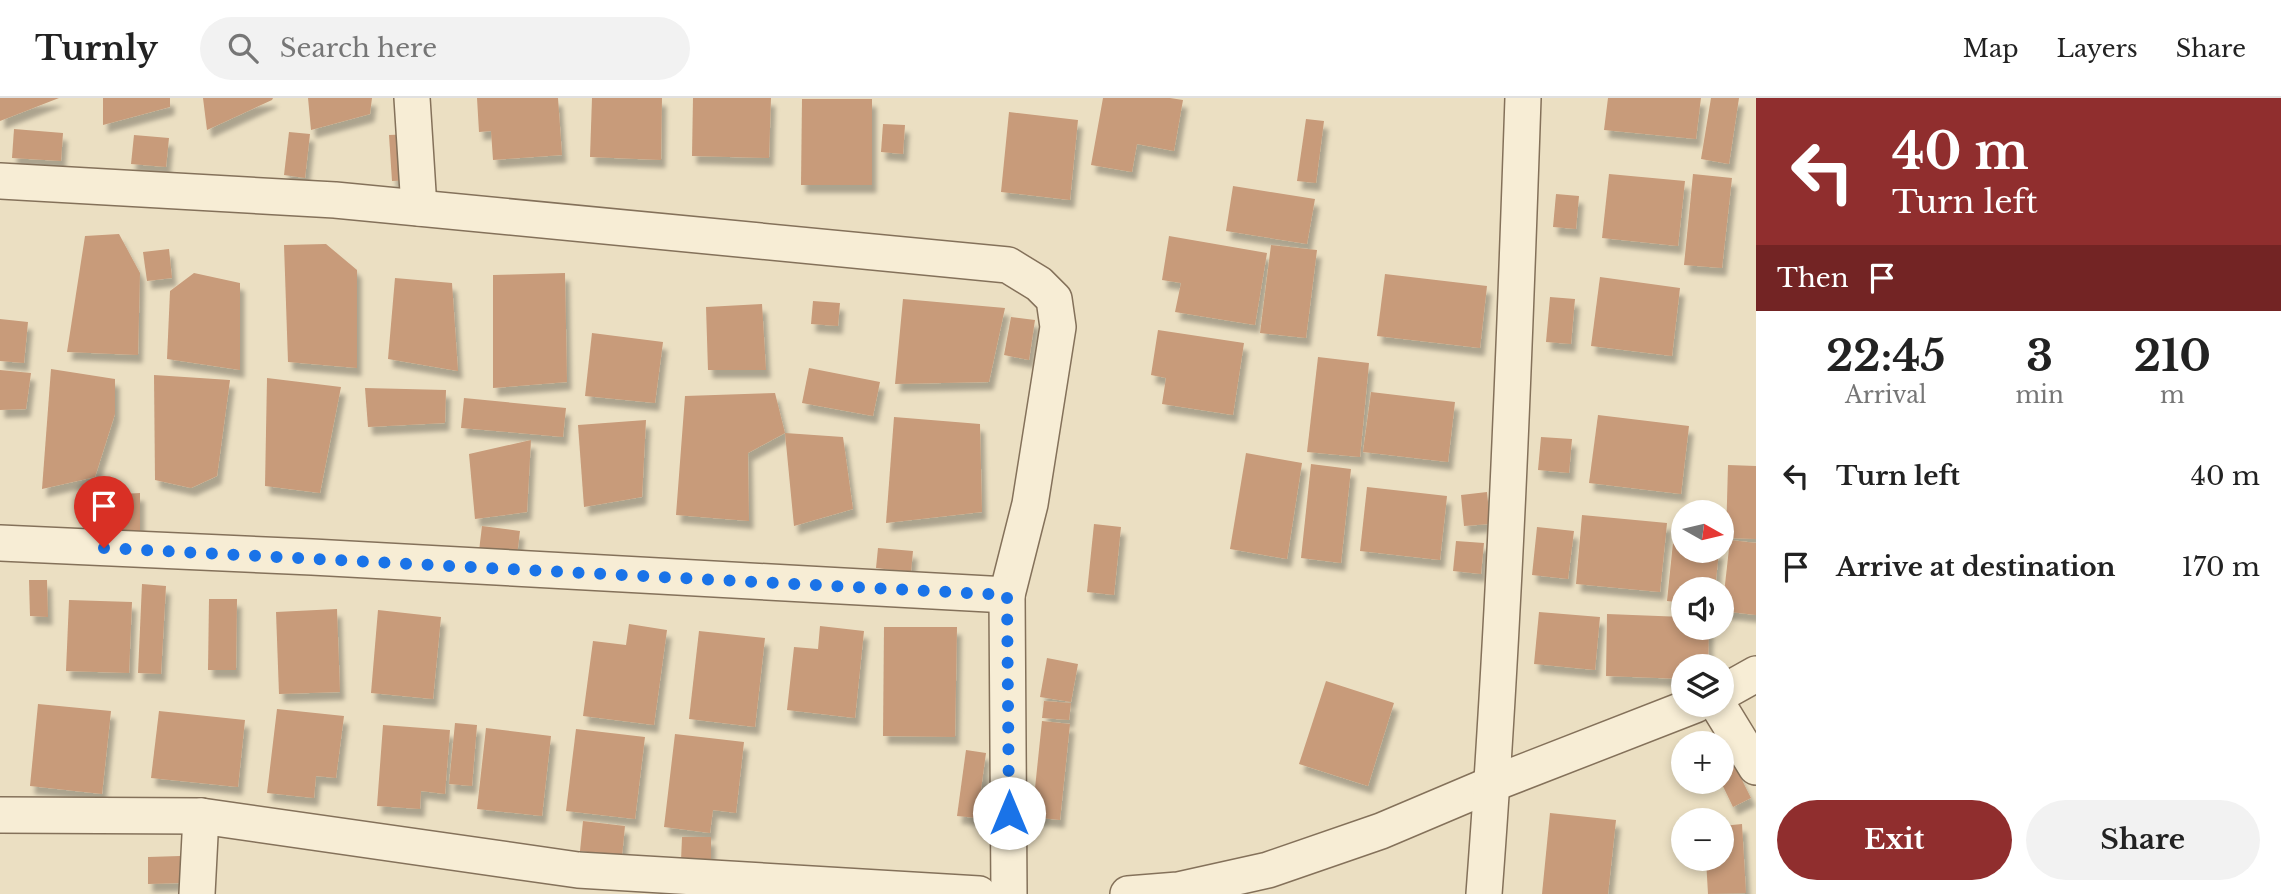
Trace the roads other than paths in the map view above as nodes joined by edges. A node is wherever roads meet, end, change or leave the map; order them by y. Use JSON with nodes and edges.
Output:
{"nodes":[{"id":1,"x":412,"y":98,"type":"edge"},
{"id":2,"x":1523,"y":98,"type":"edge"},
{"id":3,"x":0,"y":181,"type":"edge"},
{"id":4,"x":419,"y":208,"type":"junction"},
{"id":5,"x":0,"y":543,"type":"edge"},
{"id":6,"x":1007,"y":595,"type":"junction"},
{"id":7,"x":1756,"y":674,"type":"edge"},
{"id":8,"x":1734,"y":686,"type":"edge"},
{"id":9,"x":1671,"y":714,"type":"edge"},
{"id":10,"x":1725,"y":717,"type":"edge"},
{"id":11,"x":1756,"y":767,"type":"edge"},
{"id":12,"x":1492,"y":784,"type":"junction"},
{"id":13,"x":0,"y":816,"type":"edge"},
{"id":14,"x":201,"y":816,"type":"junction"},
{"id":15,"x":577,"y":882,"type":"edge"},
{"id":16,"x":197,"y":894,"type":"edge"},
{"id":17,"x":979,"y":894,"type":"edge"},
{"id":18,"x":1009,"y":894,"type":"edge"},
{"id":19,"x":1128,"y":894,"type":"edge"},
{"id":20,"x":1484,"y":894,"type":"edge"}],
"edges":[{"from":1,"to":4,"type":"street"},
{"from":2,"to":12,"type":"street"},
{"from":3,"to":4,"type":"street"},
{"from":4,"to":6,"type":"street"},
{"from":5,"to":6,"type":"street"},
{"from":6,"to":18,"type":"street"},
{"from":7,"to":8,"type":"street"},
{"from":9,"to":12,"type":"street"},
{"from":10,"to":11,"type":"street"},
{"from":12,"to":19,"type":"street"},
{"from":12,"to":20,"type":"street"},
{"from":13,"to":14,"type":"street"},
{"from":14,"to":15,"type":"street"},
{"from":14,"to":16,"type":"street"},
{"from":15,"to":17,"type":"street"}]}
